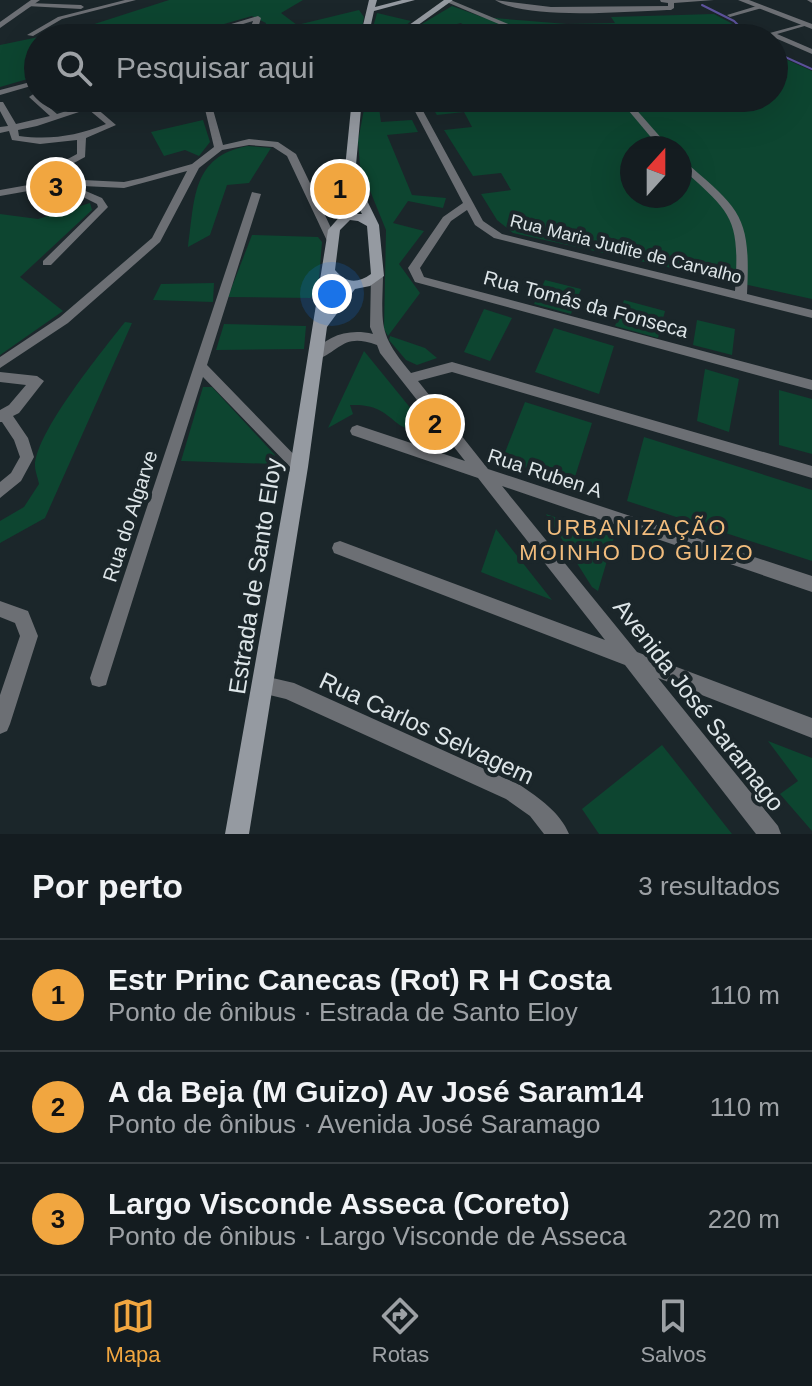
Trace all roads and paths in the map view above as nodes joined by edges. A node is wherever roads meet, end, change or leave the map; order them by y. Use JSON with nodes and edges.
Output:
{"nodes":[{"id":1,"x":133,"y":0,"type":"edge"},
{"id":2,"x":411,"y":0,"type":"edge"},
{"id":3,"x":461,"y":0,"type":"edge"},
{"id":4,"x":498,"y":0,"type":"edge"},
{"id":5,"x":538,"y":0,"type":"edge"},
{"id":6,"x":550,"y":0,"type":"edge"},
{"id":7,"x":612,"y":0,"type":"edge"},
{"id":8,"x":711,"y":0,"type":"edge"},
{"id":9,"x":742,"y":0,"type":"edge"},
{"id":10,"x":671,"y":1,"type":"edge"},
{"id":11,"x":35,"y":2,"type":"edge"},
{"id":12,"x":447,"y":2,"type":"edge"},
{"id":13,"x":372,"y":5,"type":"edge"},
{"id":14,"x":760,"y":7,"type":"junction"},
{"id":15,"x":98,"y":9,"type":"junction"},
{"id":16,"x":618,"y":9,"type":"junction"},
{"id":17,"x":730,"y":15,"type":"dead end"},
{"id":18,"x":50,"y":24,"type":"edge"},
{"id":19,"x":237,"y":24,"type":"edge"},
{"id":20,"x":256,"y":24,"type":"edge"},
{"id":21,"x":415,"y":24,"type":"edge"},
{"id":22,"x":503,"y":24,"type":"edge"},
{"id":23,"x":0,"y":26,"type":"edge"},
{"id":24,"x":809,"y":26,"type":"edge"},
{"id":25,"x":788,"y":30,"type":"edge"},
{"id":26,"x":788,"y":42,"type":"edge"},
{"id":27,"x":812,"y":52,"type":"edge"},
{"id":28,"x":24,"y":86,"type":"edge"},
{"id":29,"x":0,"y":93,"type":"edge"},
{"id":30,"x":0,"y":104,"type":"edge"},
{"id":31,"x":50,"y":112,"type":"edge"},
{"id":32,"x":70,"y":112,"type":"edge"},
{"id":33,"x":92,"y":112,"type":"edge"},
{"id":34,"x":210,"y":112,"type":"edge"},
{"id":35,"x":355,"y":112,"type":"edge"},
{"id":36,"x":419,"y":112,"type":"edge"},
{"id":37,"x":634,"y":112,"type":"edge"},
{"id":38,"x":56,"y":117,"type":"junction"},
{"id":39,"x":13,"y":127,"type":"junction"},
{"id":40,"x":0,"y":130,"type":"edge"},
{"id":41,"x":655,"y":136,"type":"edge"},
{"id":42,"x":81,"y":137,"type":"junction"},
{"id":43,"x":219,"y":148,"type":"junction"},
{"id":44,"x":195,"y":166,"type":"junction"},
{"id":45,"x":56,"y":169,"type":"dead end"},
{"id":46,"x":347,"y":171,"type":"junction"},
{"id":47,"x":692,"y":173,"type":"edge"},
{"id":48,"x":80,"y":183,"type":"junction"},
{"id":49,"x":457,"y":184,"type":"junction"},
{"id":50,"x":0,"y":193,"type":"edge"},
{"id":51,"x":256,"y":194,"type":"dead end"},
{"id":52,"x":468,"y":205,"type":"junction"},
{"id":53,"x":316,"y":206,"type":"junction"},
{"id":54,"x":346,"y":216,"type":"junction"},
{"id":55,"x":475,"y":216,"type":"junction"},
{"id":56,"x":447,"y":219,"type":"junction"},
{"id":57,"x":373,"y":225,"type":"junction"},
{"id":58,"x":333,"y":243,"type":"junction"},
{"id":59,"x":47,"y":263,"type":"dead end"},
{"id":60,"x":330,"y":273,"type":"junction"},
{"id":61,"x":377,"y":276,"type":"junction"},
{"id":62,"x":355,"y":285,"type":"junction"},
{"id":63,"x":741,"y":297,"type":"junction"},
{"id":64,"x":374,"y":305,"type":"junction"},
{"id":65,"x":812,"y":314,"type":"edge"},
{"id":66,"x":321,"y":325,"type":"junction"},
{"id":67,"x":382,"y":342,"type":"junction"},
{"id":68,"x":317,"y":355,"type":"junction"},
{"id":69,"x":0,"y":363,"type":"edge"},
{"id":70,"x":200,"y":366,"type":"junction"},
{"id":71,"x":0,"y":377,"type":"edge"},
{"id":72,"x":409,"y":379,"type":"junction"},
{"id":73,"x":812,"y":385,"type":"edge"},
{"id":74,"x":2,"y":415,"type":"edge"},
{"id":75,"x":357,"y":431,"type":"dead end"},
{"id":76,"x":299,"y":467,"type":"junction"},
{"id":77,"x":812,"y":472,"type":"edge"},
{"id":78,"x":483,"y":474,"type":"junction"},
{"id":79,"x":0,"y":491,"type":"edge"},
{"id":80,"x":340,"y":548,"type":"dead end"},
{"id":81,"x":812,"y":584,"type":"edge"},
{"id":82,"x":0,"y":609,"type":"edge"},
{"id":83,"x":632,"y":658,"type":"junction"},
{"id":84,"x":99,"y":678,"type":"dead end"},
{"id":85,"x":264,"y":685,"type":"junction"},
{"id":86,"x":0,"y":724,"type":"edge"},
{"id":87,"x":812,"y":728,"type":"edge"},
{"id":88,"x":237,"y":834,"type":"edge"},
{"id":89,"x":558,"y":834,"type":"edge"},
{"id":90,"x":770,"y":834,"type":"edge"}],
"edges":[{"from":1,"to":15,"type":"street"},
{"from":2,"to":13,"type":"main road"},
{"from":3,"to":12,"type":"street"},
{"from":4,"to":16,"type":"street"},
{"from":5,"to":6,"type":"street"},
{"from":6,"to":7,"type":"street"},
{"from":7,"to":10,"type":"street"},
{"from":7,"to":16,"type":"street"},
{"from":8,"to":10,"type":"street"},
{"from":9,"to":14,"type":"street"},
{"from":10,"to":16,"type":"street"},
{"from":11,"to":15,"type":"street"},
{"from":11,"to":23,"type":"street"},
{"from":12,"to":21,"type":"main road"},
{"from":12,"to":22,"type":"street"},
{"from":14,"to":17,"type":"street"},
{"from":14,"to":24,"type":"street"},
{"from":15,"to":18,"type":"street"},
{"from":19,"to":20,"type":"street"},
{"from":24,"to":25,"type":"street"},
{"from":26,"to":27,"type":"street"},
{"from":28,"to":29,"type":"street"},
{"from":30,"to":39,"type":"street"},
{"from":31,"to":38,"type":"street"},
{"from":32,"to":38,"type":"street"},
{"from":33,"to":42,"type":"street"},
{"from":34,"to":43,"type":"street"},
{"from":35,"to":46,"type":"main road","name":"Estrada de Santo Eloy"},
{"from":36,"to":49,"type":"street","name":"Rua Maria Judite de Carvalho"},
{"from":37,"to":41,"type":"street"},
{"from":38,"to":39,"type":"street"},
{"from":39,"to":40,"type":"street"},
{"from":39,"to":42,"type":"street"},
{"from":42,"to":45,"type":"street"},
{"from":43,"to":44,"type":"street"},
{"from":43,"to":53,"type":"street"},
{"from":44,"to":48,"type":"street"},
{"from":44,"to":69,"type":"street"},
{"from":46,"to":54,"type":"main road","name":"Estrada de Santo Eloy"},
{"from":46,"to":57,"type":"main road"},
{"from":47,"to":63,"type":"street"},
{"from":48,"to":50,"type":"street"},
{"from":48,"to":59,"type":"street"},
{"from":49,"to":52,"type":"street","name":"Rua Maria Judite de Carvalho"},
{"from":49,"to":56,"type":"street"},
{"from":51,"to":70,"type":"street","name":"Rua do Algarve"},
{"from":52,"to":55,"type":"street","name":"Rua Maria Judite de Carvalho"},
{"from":52,"to":56,"type":"street","name":"Rua Tomás da Fonseca"},
{"from":53,"to":54,"type":"street"},
{"from":53,"to":58,"type":"street"},
{"from":54,"to":57,"type":"main road"},
{"from":54,"to":58,"type":"main road","name":"Estrada de Santo Eloy"},
{"from":55,"to":56,"type":"street"},
{"from":55,"to":63,"type":"street","name":"Rua Maria Judite de Carvalho"},
{"from":56,"to":73,"type":"street","name":"Rua Tomás da Fonseca"},
{"from":57,"to":61,"type":"main road"},
{"from":58,"to":60,"type":"main road","name":"Estrada de Santo Eloy"},
{"from":60,"to":62,"type":"main road"},
{"from":60,"to":66,"type":"main road","name":"Estrada de Santo Eloy"},
{"from":61,"to":62,"type":"main road","name":"Estrada de Santo Eloy"},
{"from":61,"to":64,"type":"street","name":"Avenida José Saramago"},
{"from":62,"to":64,"type":"street","name":"Avenida José Saramago"},
{"from":62,"to":66,"type":"main road","name":"Estrada de Santo Eloy"},
{"from":63,"to":65,"type":"street","name":"Rua Maria Judite de Carvalho"},
{"from":64,"to":67,"type":"street","name":"Avenida José Saramago"},
{"from":66,"to":68,"type":"main road","name":"Estrada de Santo Eloy"},
{"from":67,"to":68,"type":"street"},
{"from":67,"to":72,"type":"street","name":"Avenida José Saramago"},
{"from":68,"to":76,"type":"main road","name":"Estrada de Santo Eloy"},
{"from":70,"to":76,"type":"street"},
{"from":70,"to":84,"type":"street","name":"Rua do Algarve"},
{"from":71,"to":74,"type":"street"},
{"from":72,"to":77,"type":"street"},
{"from":72,"to":78,"type":"street","name":"Avenida José Saramago"},
{"from":74,"to":79,"type":"street"},
{"from":75,"to":78,"type":"street","name":"Rua Ruben A"},
{"from":76,"to":85,"type":"main road","name":"Estrada de Santo Eloy"},
{"from":78,"to":81,"type":"street","name":"Rua Ruben A"},
{"from":78,"to":83,"type":"street","name":"Avenida José Saramago"},
{"from":80,"to":83,"type":"street"},
{"from":82,"to":86,"type":"street"},
{"from":83,"to":87,"type":"street"},
{"from":83,"to":90,"type":"street","name":"Avenida José Saramago"},
{"from":85,"to":88,"type":"main road","name":"Estrada de Santo Eloy"},
{"from":85,"to":89,"type":"street","name":"Rua Carlos Selvagem"}]}
